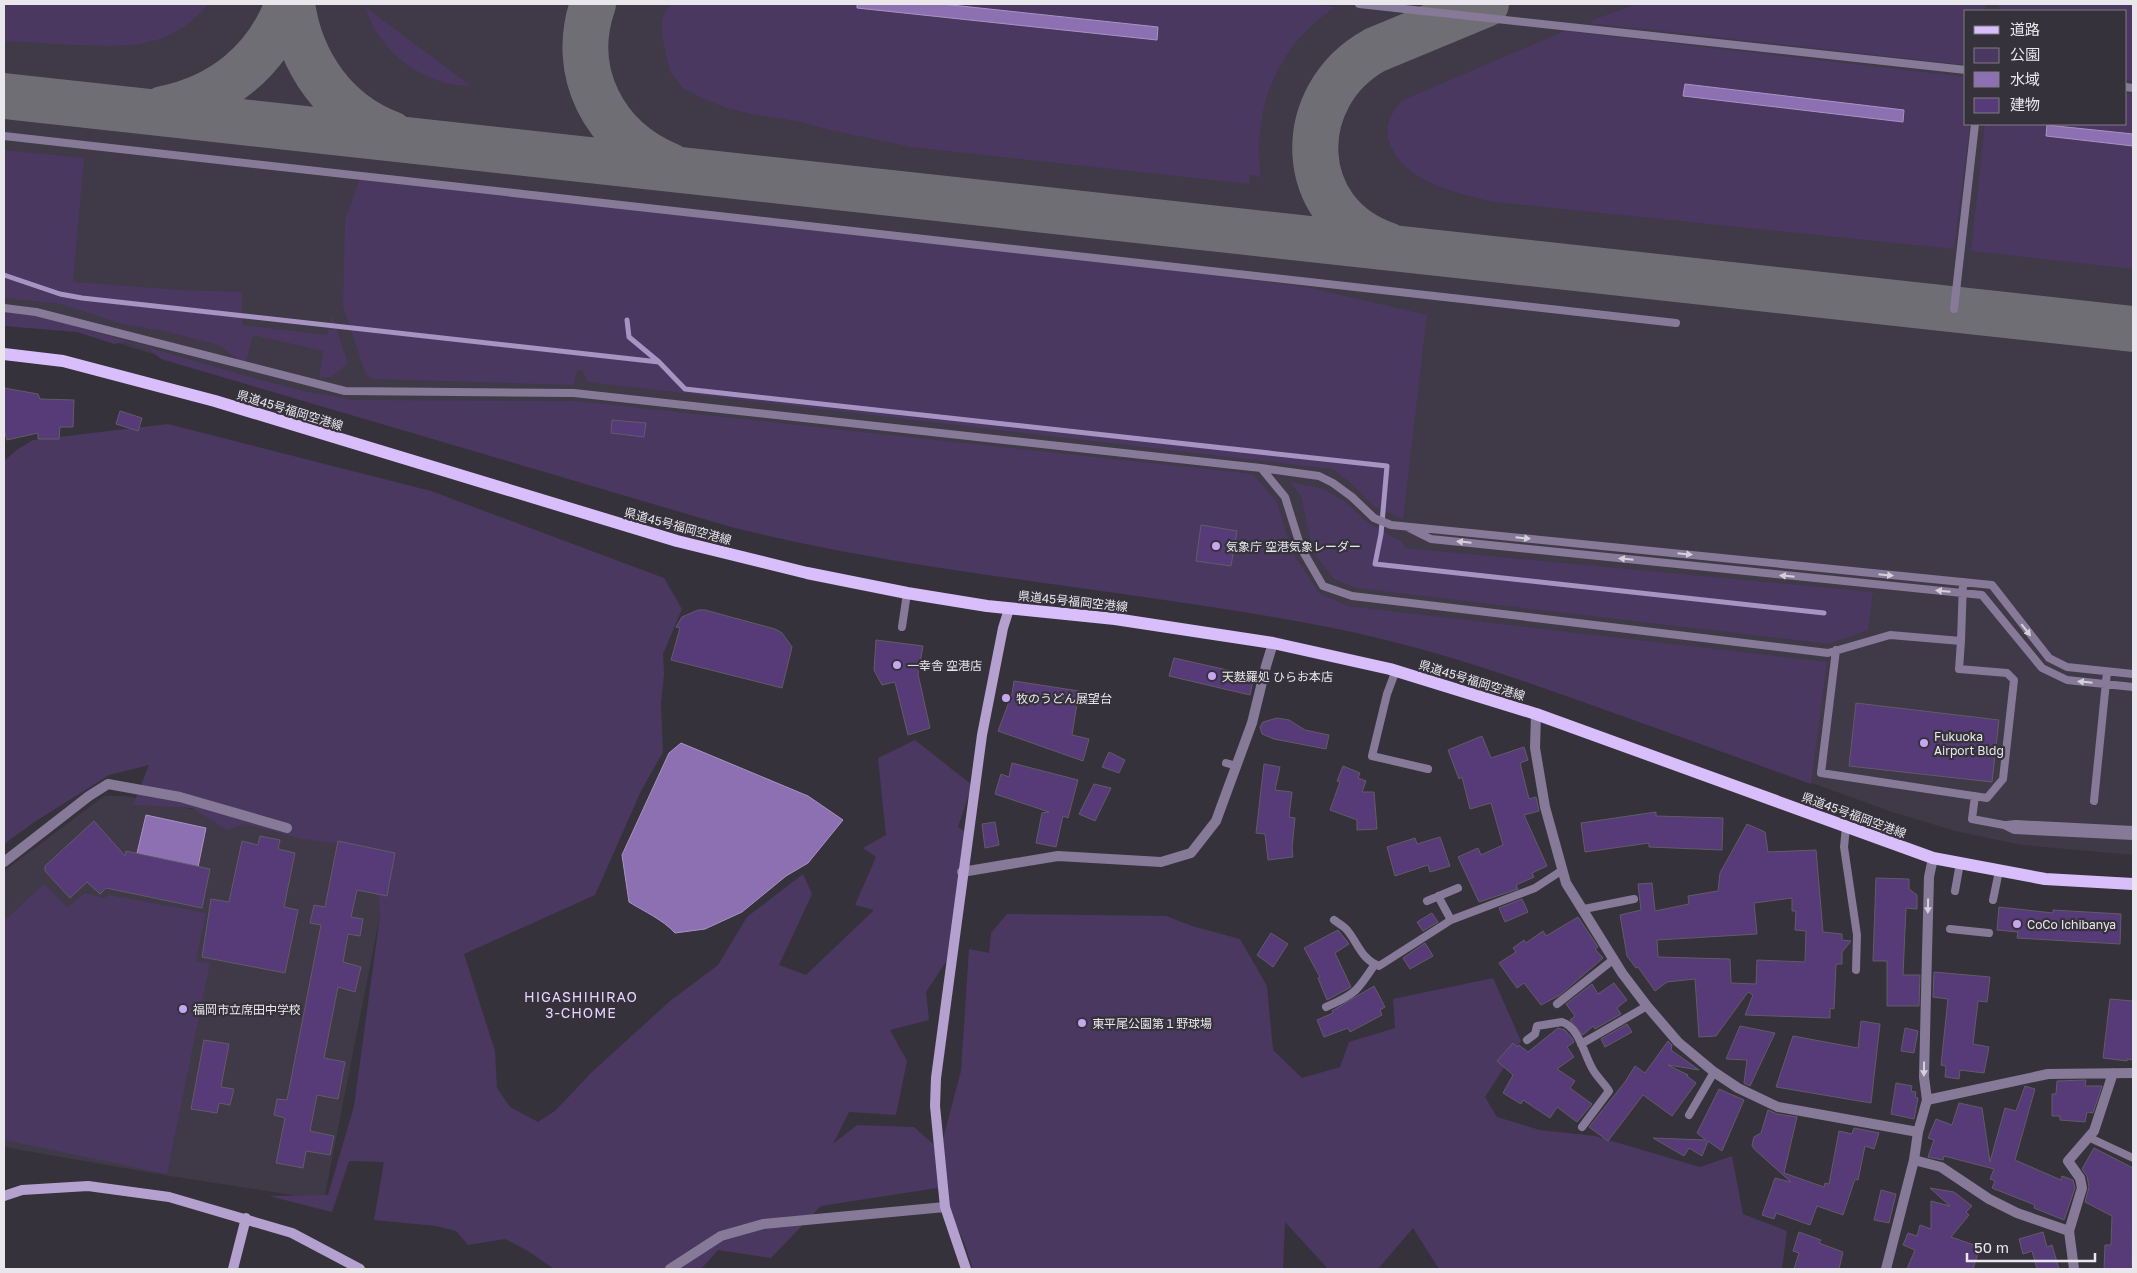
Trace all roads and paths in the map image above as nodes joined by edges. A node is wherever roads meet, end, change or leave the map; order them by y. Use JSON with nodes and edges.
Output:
{"nodes":[{"id":1,"x":1359,"y":4,"type":"edge"},
{"id":2,"x":1964,"y":70,"type":"edge"},
{"id":3,"x":1975,"y":125,"type":"edge"},
{"id":4,"x":4,"y":136,"type":"edge"},
{"id":5,"x":4,"y":308,"type":"edge"},
{"id":6,"x":1954,"y":309,"type":"dead end"},
{"id":7,"x":1676,"y":323,"type":"dead end"},
{"id":8,"x":4,"y":354,"type":"edge"},
{"id":9,"x":1261,"y":468,"type":"junction"},
{"id":10,"x":1405,"y":526,"type":"junction"},
{"id":11,"x":1963,"y":582,"type":"junction"},
{"id":12,"x":907,"y":593,"type":"junction"},
{"id":13,"x":1963,"y":593,"type":"junction"},
{"id":14,"x":1009,"y":609,"type":"junction"},
{"id":15,"x":902,"y":627,"type":"dead end"},
{"id":16,"x":1961,"y":641,"type":"junction"},
{"id":17,"x":1273,"y":643,"type":"junction"},
{"id":18,"x":1836,"y":650,"type":"junction"},
{"id":19,"x":1396,"y":670,"type":"junction"},
{"id":20,"x":2107,"y":672,"type":"junction"},
{"id":21,"x":2133,"y":674,"type":"edge"},
{"id":22,"x":2106,"y":684,"type":"junction"},
{"id":23,"x":2133,"y":687,"type":"edge"},
{"id":24,"x":1536,"y":714,"type":"junction"},
{"id":25,"x":1428,"y":769,"type":"dead end"},
{"id":26,"x":1975,"y":796,"type":"junction"},
{"id":27,"x":2094,"y":802,"type":"dead end"},
{"id":28,"x":2004,"y":825,"type":"junction"},
{"id":29,"x":1846,"y":827,"type":"junction"},
{"id":30,"x":287,"y":828,"type":"dead end"},
{"id":31,"x":2133,"y":830,"type":"edge"},
{"id":32,"x":2133,"y":836,"type":"edge"},
{"id":33,"x":1933,"y":858,"type":"junction"},
{"id":34,"x":4,"y":862,"type":"edge"},
{"id":35,"x":1960,"y":863,"type":"junction"},
{"id":36,"x":1562,"y":871,"type":"junction"},
{"id":37,"x":1999,"y":871,"type":"junction"},
{"id":38,"x":962,"y":872,"type":"junction"},
{"id":39,"x":2133,"y":884,"type":"edge"},
{"id":40,"x":1458,"y":888,"type":"dead end"},
{"id":41,"x":1954,"y":891,"type":"dead end"},
{"id":42,"x":1438,"y":896,"type":"junction"},
{"id":43,"x":1634,"y":899,"type":"dead end"},
{"id":44,"x":1993,"y":900,"type":"dead end"},
{"id":45,"x":1426,"y":901,"type":"dead end"},
{"id":46,"x":1584,"y":909,"type":"junction"},
{"id":47,"x":1334,"y":920,"type":"dead end"},
{"id":48,"x":1451,"y":920,"type":"junction"},
{"id":49,"x":1950,"y":929,"type":"dead end"},
{"id":50,"x":1989,"y":934,"type":"dead end"},
{"id":51,"x":1614,"y":959,"type":"junction"},
{"id":52,"x":1376,"y":964,"type":"junction"},
{"id":53,"x":1856,"y":970,"type":"dead end"},
{"id":54,"x":1557,"y":1004,"type":"dead end"},
{"id":55,"x":1647,"y":1006,"type":"junction"},
{"id":56,"x":1326,"y":1007,"type":"dead end"},
{"id":57,"x":1527,"y":1040,"type":"dead end"},
{"id":58,"x":1581,"y":1044,"type":"junction"},
{"id":59,"x":1714,"y":1072,"type":"junction"},
{"id":60,"x":2113,"y":1073,"type":"junction"},
{"id":61,"x":2133,"y":1073,"type":"edge"},
{"id":62,"x":1927,"y":1100,"type":"junction"},
{"id":63,"x":1689,"y":1115,"type":"dead end"},
{"id":64,"x":1582,"y":1127,"type":"dead end"},
{"id":65,"x":1918,"y":1132,"type":"junction"},
{"id":66,"x":2088,"y":1137,"type":"junction"},
{"id":67,"x":2133,"y":1158,"type":"edge"},
{"id":68,"x":1914,"y":1160,"type":"junction"},
{"id":69,"x":4,"y":1196,"type":"edge"},
{"id":70,"x":945,"y":1207,"type":"junction"},
{"id":71,"x":246,"y":1218,"type":"junction"},
{"id":72,"x":2070,"y":1231,"type":"junction"},
{"id":73,"x":233,"y":1269,"type":"edge"},
{"id":74,"x":360,"y":1269,"type":"edge"},
{"id":75,"x":670,"y":1269,"type":"edge"},
{"id":76,"x":966,"y":1269,"type":"edge"},
{"id":77,"x":1886,"y":1269,"type":"edge"},
{"id":78,"x":2074,"y":1269,"type":"edge"}],
"edges":[{"from":1,"to":2,"type":"lane"},
{"from":3,"to":6,"type":"lane"},
{"from":4,"to":7,"type":"lane"},
{"from":5,"to":9,"type":"lane"},
{"from":8,"to":12,"type":"main road","name":"県道45号福岡空港線"},
{"from":9,"to":10,"type":"lane"},
{"from":9,"to":18,"type":"lane"},
{"from":10,"to":11,"type":"lane","one_way":true},
{"from":13,"to":10,"type":"lane","one_way":true},
{"from":11,"to":13,"type":"lane"},
{"from":11,"to":20,"type":"lane","one_way":true},
{"from":12,"to":14,"type":"main road","name":"県道45号福岡空港線"},
{"from":12,"to":15,"type":"lane"},
{"from":13,"to":16,"type":"lane"},
{"from":22,"to":13,"type":"lane","one_way":true},
{"from":14,"to":17,"type":"main road","name":"県道45号福岡空港線"},
{"from":14,"to":38,"type":"street"},
{"from":16,"to":18,"type":"lane"},
{"from":16,"to":26,"type":"lane"},
{"from":17,"to":19,"type":"main road","name":"県道45号福岡空港線"},
{"from":17,"to":38,"type":"street"},
{"from":18,"to":26,"type":"lane"},
{"from":19,"to":24,"type":"main road","name":"県道45号福岡空港線"},
{"from":19,"to":25,"type":"lane"},
{"from":20,"to":21,"type":"lane"},
{"from":20,"to":22,"type":"lane"},
{"from":22,"to":23,"type":"lane"},
{"from":22,"to":27,"type":"lane"},
{"from":24,"to":29,"type":"main road","name":"県道45号福岡空港線"},
{"from":24,"to":36,"type":"street"},
{"from":26,"to":28,"type":"lane"},
{"from":28,"to":31,"type":"lane"},
{"from":28,"to":32,"type":"lane"},
{"from":29,"to":33,"type":"main road","name":"県道45号福岡空港線"},
{"from":29,"to":53,"type":"lane"},
{"from":30,"to":34,"type":"street"},
{"from":33,"to":35,"type":"main road","name":"県道45号福岡空港線"},
{"from":33,"to":62,"type":"street","one_way":true},
{"from":35,"to":37,"type":"main road","name":"県道45号福岡空港線"},
{"from":35,"to":41,"type":"lane"},
{"from":36,"to":46,"type":"street"},
{"from":36,"to":48,"type":"lane"},
{"from":37,"to":39,"type":"main road","name":"県道45号福岡空港線"},
{"from":37,"to":44,"type":"lane"},
{"from":38,"to":70,"type":"street"},
{"from":40,"to":42,"type":"lane"},
{"from":42,"to":45,"type":"lane"},
{"from":42,"to":48,"type":"lane"},
{"from":43,"to":46,"type":"lane"},
{"from":46,"to":51,"type":"street"},
{"from":47,"to":52,"type":"lane"},
{"from":48,"to":52,"type":"lane"},
{"from":49,"to":50,"type":"lane"},
{"from":51,"to":54,"type":"lane"},
{"from":51,"to":55,"type":"street"},
{"from":52,"to":56,"type":"lane"},
{"from":55,"to":58,"type":"lane"},
{"from":55,"to":59,"type":"street"},
{"from":57,"to":58,"type":"lane"},
{"from":58,"to":64,"type":"lane"},
{"from":59,"to":63,"type":"lane"},
{"from":59,"to":65,"type":"street"},
{"from":60,"to":61,"type":"street"},
{"from":60,"to":62,"type":"street"},
{"from":60,"to":66,"type":"street"},
{"from":62,"to":65,"type":"street"},
{"from":65,"to":68,"type":"street"},
{"from":66,"to":67,"type":"lane"},
{"from":66,"to":72,"type":"street"},
{"from":68,"to":72,"type":"street"},
{"from":68,"to":77,"type":"street"},
{"from":69,"to":71,"type":"street"},
{"from":70,"to":75,"type":"street"},
{"from":70,"to":76,"type":"street"},
{"from":71,"to":73,"type":"street"},
{"from":71,"to":74,"type":"street"},
{"from":72,"to":78,"type":"street"}]}
